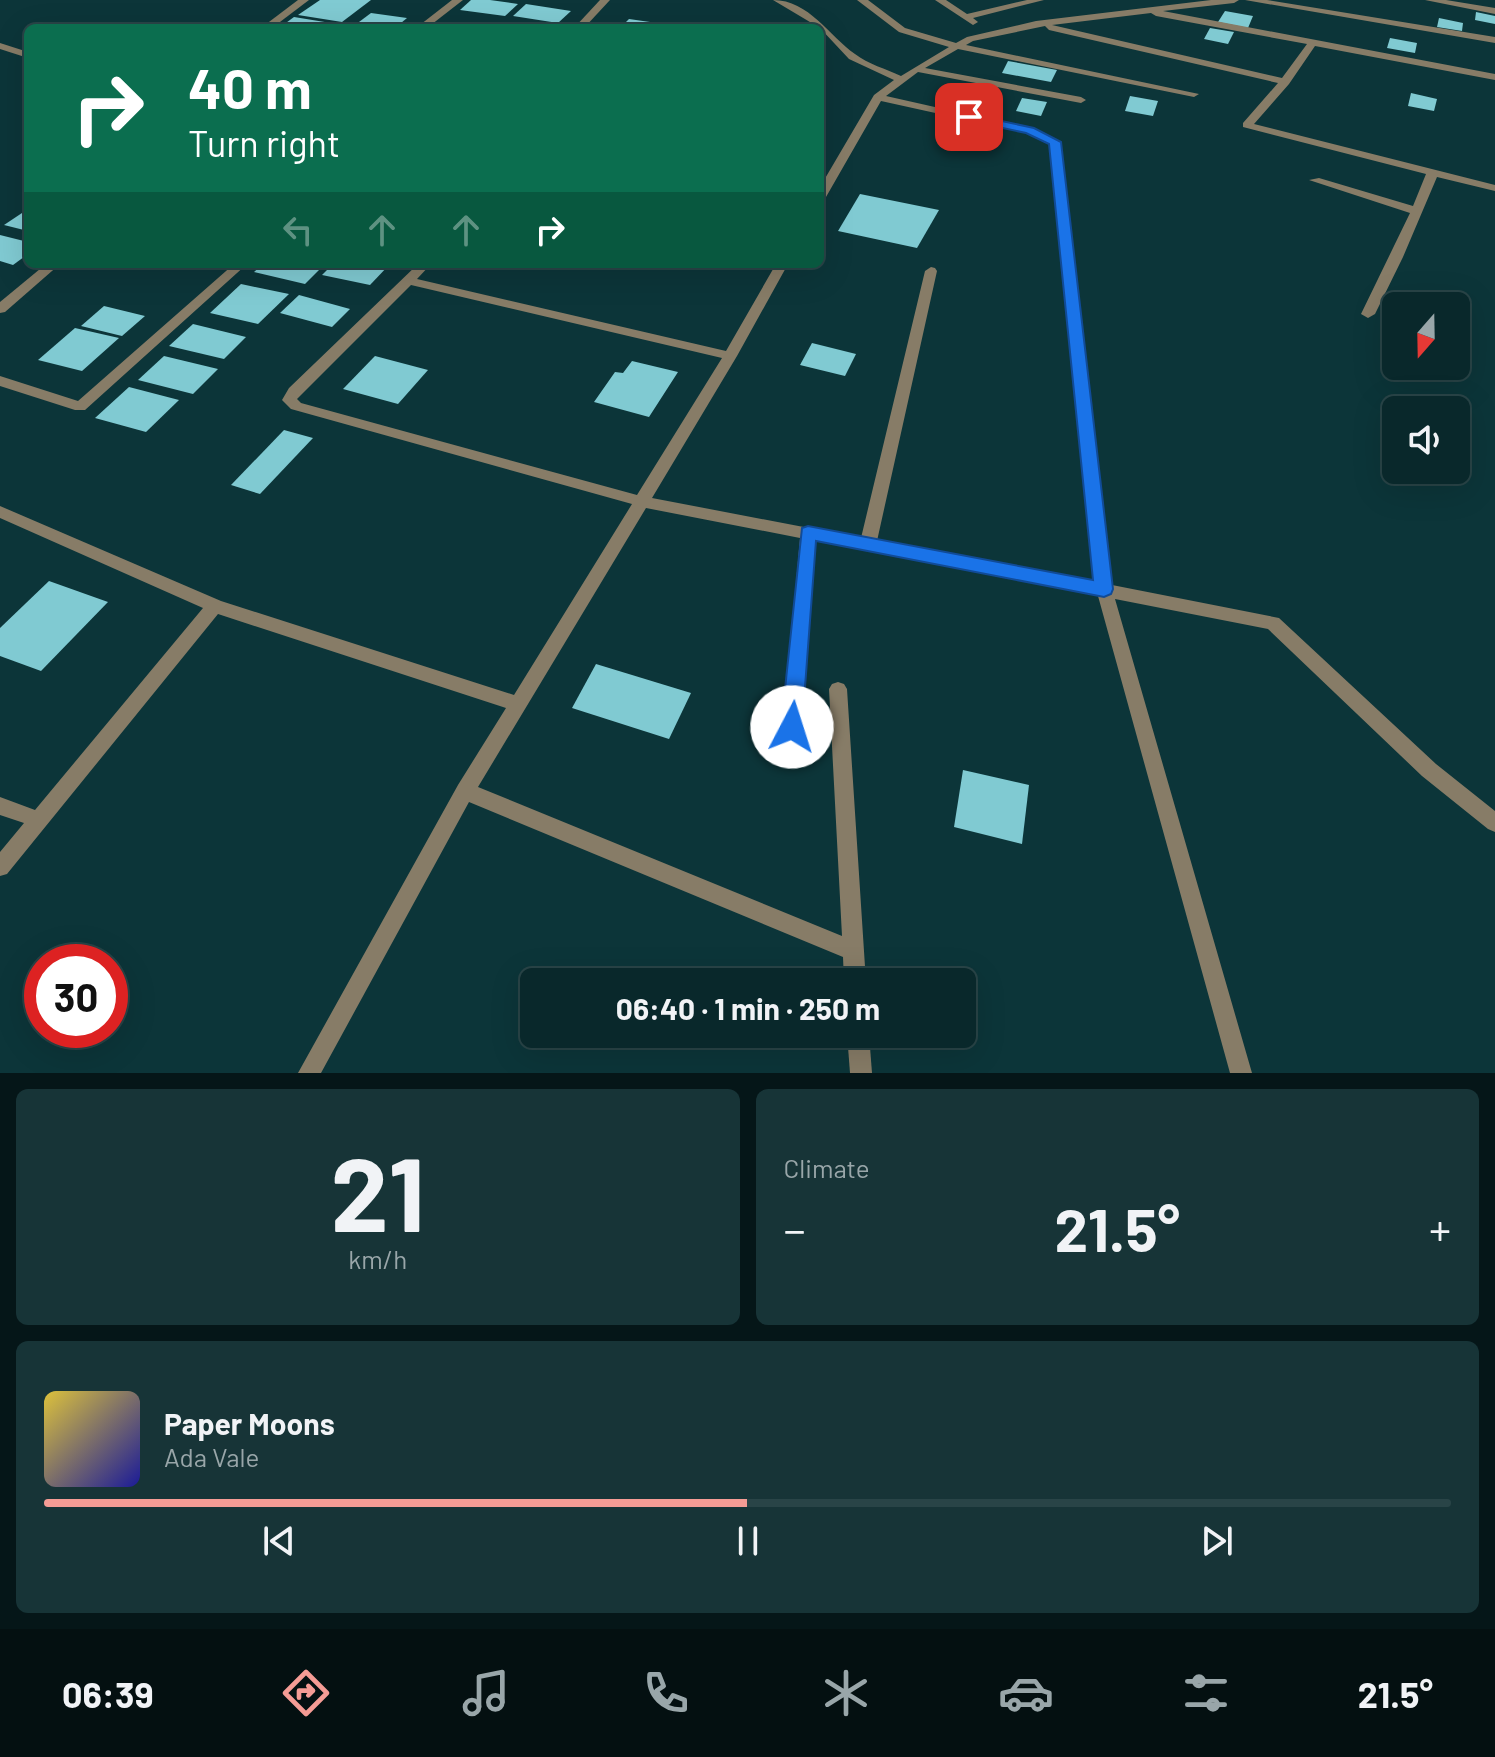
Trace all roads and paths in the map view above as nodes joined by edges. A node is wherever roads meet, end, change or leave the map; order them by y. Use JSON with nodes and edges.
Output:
{"nodes":[{"id":1,"x":304,"y":0,"type":"edge"},
{"id":2,"x":458,"y":0,"type":"edge"},
{"id":3,"x":605,"y":0,"type":"edge"},
{"id":4,"x":778,"y":0,"type":"edge"},
{"id":5,"x":862,"y":0,"type":"edge"},
{"id":6,"x":940,"y":0,"type":"edge"},
{"id":7,"x":1039,"y":0,"type":"edge"},
{"id":8,"x":1107,"y":0,"type":"edge"},
{"id":9,"x":1234,"y":0,"type":"edge"},
{"id":10,"x":1250,"y":0,"type":"edge"},
{"id":11,"x":1430,"y":0,"type":"edge"},
{"id":12,"x":1023,"y":2,"type":"edge"},
{"id":13,"x":1182,"y":2,"type":"edge"},
{"id":14,"x":1143,"y":10,"type":"junction"},
{"id":15,"x":1495,"y":11,"type":"edge"},
{"id":16,"x":1128,"y":12,"type":"junction"},
{"id":17,"x":966,"y":17,"type":"junction"},
{"id":18,"x":1056,"y":22,"type":"junction"},
{"id":19,"x":271,"y":24,"type":"edge"},
{"id":20,"x":426,"y":24,"type":"edge"},
{"id":21,"x":583,"y":24,"type":"edge"},
{"id":22,"x":818,"y":24,"type":"edge"},
{"id":23,"x":1036,"y":24,"type":"junction"},
{"id":24,"x":824,"y":29,"type":"edge"},
{"id":25,"x":990,"y":35,"type":"junction"},
{"id":26,"x":1495,"y":40,"type":"edge"},
{"id":27,"x":1314,"y":41,"type":"junction"},
{"id":28,"x":0,"y":46,"type":"edge"},
{"id":29,"x":957,"y":46,"type":"junction"},
{"id":30,"x":24,"y":54,"type":"edge"},
{"id":31,"x":916,"y":69,"type":"junction"},
{"id":32,"x":1495,"y":77,"type":"edge"},
{"id":33,"x":902,"y":80,"type":"junction"},
{"id":34,"x":1285,"y":82,"type":"junction"},
{"id":35,"x":1194,"y":94,"type":"dead end"},
{"id":36,"x":878,"y":97,"type":"junction"},
{"id":37,"x":1081,"y":100,"type":"dead end"},
{"id":38,"x":1433,"y":172,"type":"junction"},
{"id":39,"x":1315,"y":180,"type":"dead end"},
{"id":40,"x":1495,"y":188,"type":"edge"},
{"id":41,"x":824,"y":190,"type":"edge"},
{"id":42,"x":1415,"y":211,"type":"junction"},
{"id":43,"x":49,"y":268,"type":"edge"},
{"id":44,"x":236,"y":268,"type":"edge"},
{"id":45,"x":421,"y":268,"type":"edge"},
{"id":46,"x":780,"y":268,"type":"edge"},
{"id":47,"x":931,"y":271,"type":"dead end"},
{"id":48,"x":409,"y":281,"type":"junction"},
{"id":49,"x":0,"y":309,"type":"edge"},
{"id":50,"x":1368,"y":314,"type":"dead end"},
{"id":51,"x":730,"y":356,"type":"junction"},
{"id":52,"x":0,"y":381,"type":"edge"},
{"id":53,"x":640,"y":501,"type":"junction"},
{"id":54,"x":0,"y":512,"type":"edge"},
{"id":55,"x":808,"y":533,"type":"junction"},
{"id":56,"x":868,"y":544,"type":"junction"},
{"id":57,"x":1104,"y":589,"type":"junction"},
{"id":58,"x":215,"y":606,"type":"junction"},
{"id":59,"x":838,"y":689,"type":"dead end"},
{"id":60,"x":518,"y":704,"type":"junction"},
{"id":61,"x":792,"y":727,"type":"dead end"},
{"id":62,"x":465,"y":791,"type":"junction"},
{"id":63,"x":0,"y":806,"type":"edge"},
{"id":64,"x":39,"y":820,"type":"junction"},
{"id":65,"x":1495,"y":823,"type":"edge"},
{"id":66,"x":0,"y":867,"type":"edge"},
{"id":67,"x":853,"y":951,"type":"junction"},
{"id":68,"x":854,"y":968,"type":"edge"},
{"id":69,"x":859,"y":1048,"type":"edge"},
{"id":70,"x":309,"y":1073,"type":"edge"},
{"id":71,"x":861,"y":1073,"type":"edge"},
{"id":72,"x":1241,"y":1073,"type":"edge"}],
"edges":[{"from":1,"to":19,"type":"street"},
{"from":2,"to":20,"type":"street"},
{"from":3,"to":21,"type":"street"},
{"from":4,"to":22,"type":"street"},
{"from":5,"to":29,"type":"street"},
{"from":6,"to":17,"type":"street"},
{"from":7,"to":12,"type":"street"},
{"from":8,"to":16,"type":"street"},
{"from":9,"to":13,"type":"street"},
{"from":10,"to":26,"type":"street"},
{"from":11,"to":15,"type":"street"},
{"from":12,"to":17,"type":"street"},
{"from":12,"to":18,"type":"street"},
{"from":13,"to":14,"type":"street"},
{"from":14,"to":16,"type":"street"},
{"from":14,"to":27,"type":"street"},
{"from":16,"to":18,"type":"street"},
{"from":17,"to":25,"type":"street"},
{"from":18,"to":23,"type":"street"},
{"from":23,"to":25,"type":"street"},
{"from":23,"to":34,"type":"street"},
{"from":24,"to":33,"type":"street"},
{"from":25,"to":29,"type":"street"},
{"from":27,"to":32,"type":"street"},
{"from":27,"to":34,"type":"street"},
{"from":28,"to":30,"type":"street"},
{"from":29,"to":31,"type":"street"},
{"from":29,"to":35,"type":"street"},
{"from":31,"to":33,"type":"street"},
{"from":31,"to":37,"type":"street"},
{"from":33,"to":36,"type":"street"},
{"from":34,"to":38,"type":"street"},
{"from":36,"to":41,"type":"street"},
{"from":36,"to":57,"type":"street"},
{"from":38,"to":40,"type":"street"},
{"from":38,"to":42,"type":"street"},
{"from":39,"to":42,"type":"street"},
{"from":42,"to":50,"type":"street"},
{"from":43,"to":49,"type":"street"},
{"from":44,"to":52,"type":"street"},
{"from":45,"to":48,"type":"street"},
{"from":46,"to":51,"type":"street"},
{"from":47,"to":56,"type":"street"},
{"from":48,"to":51,"type":"street"},
{"from":48,"to":53,"type":"street"},
{"from":51,"to":53,"type":"street"},
{"from":53,"to":55,"type":"street"},
{"from":53,"to":60,"type":"street"},
{"from":54,"to":58,"type":"street"},
{"from":55,"to":56,"type":"street"},
{"from":55,"to":61,"type":"street"},
{"from":56,"to":57,"type":"street"},
{"from":57,"to":65,"type":"street"},
{"from":57,"to":72,"type":"street"},
{"from":58,"to":60,"type":"street"},
{"from":58,"to":64,"type":"street"},
{"from":59,"to":67,"type":"street"},
{"from":60,"to":62,"type":"street"},
{"from":62,"to":67,"type":"street"},
{"from":62,"to":70,"type":"street"},
{"from":63,"to":64,"type":"street"},
{"from":64,"to":66,"type":"street"},
{"from":67,"to":68,"type":"street"},
{"from":69,"to":71,"type":"street"}]}
